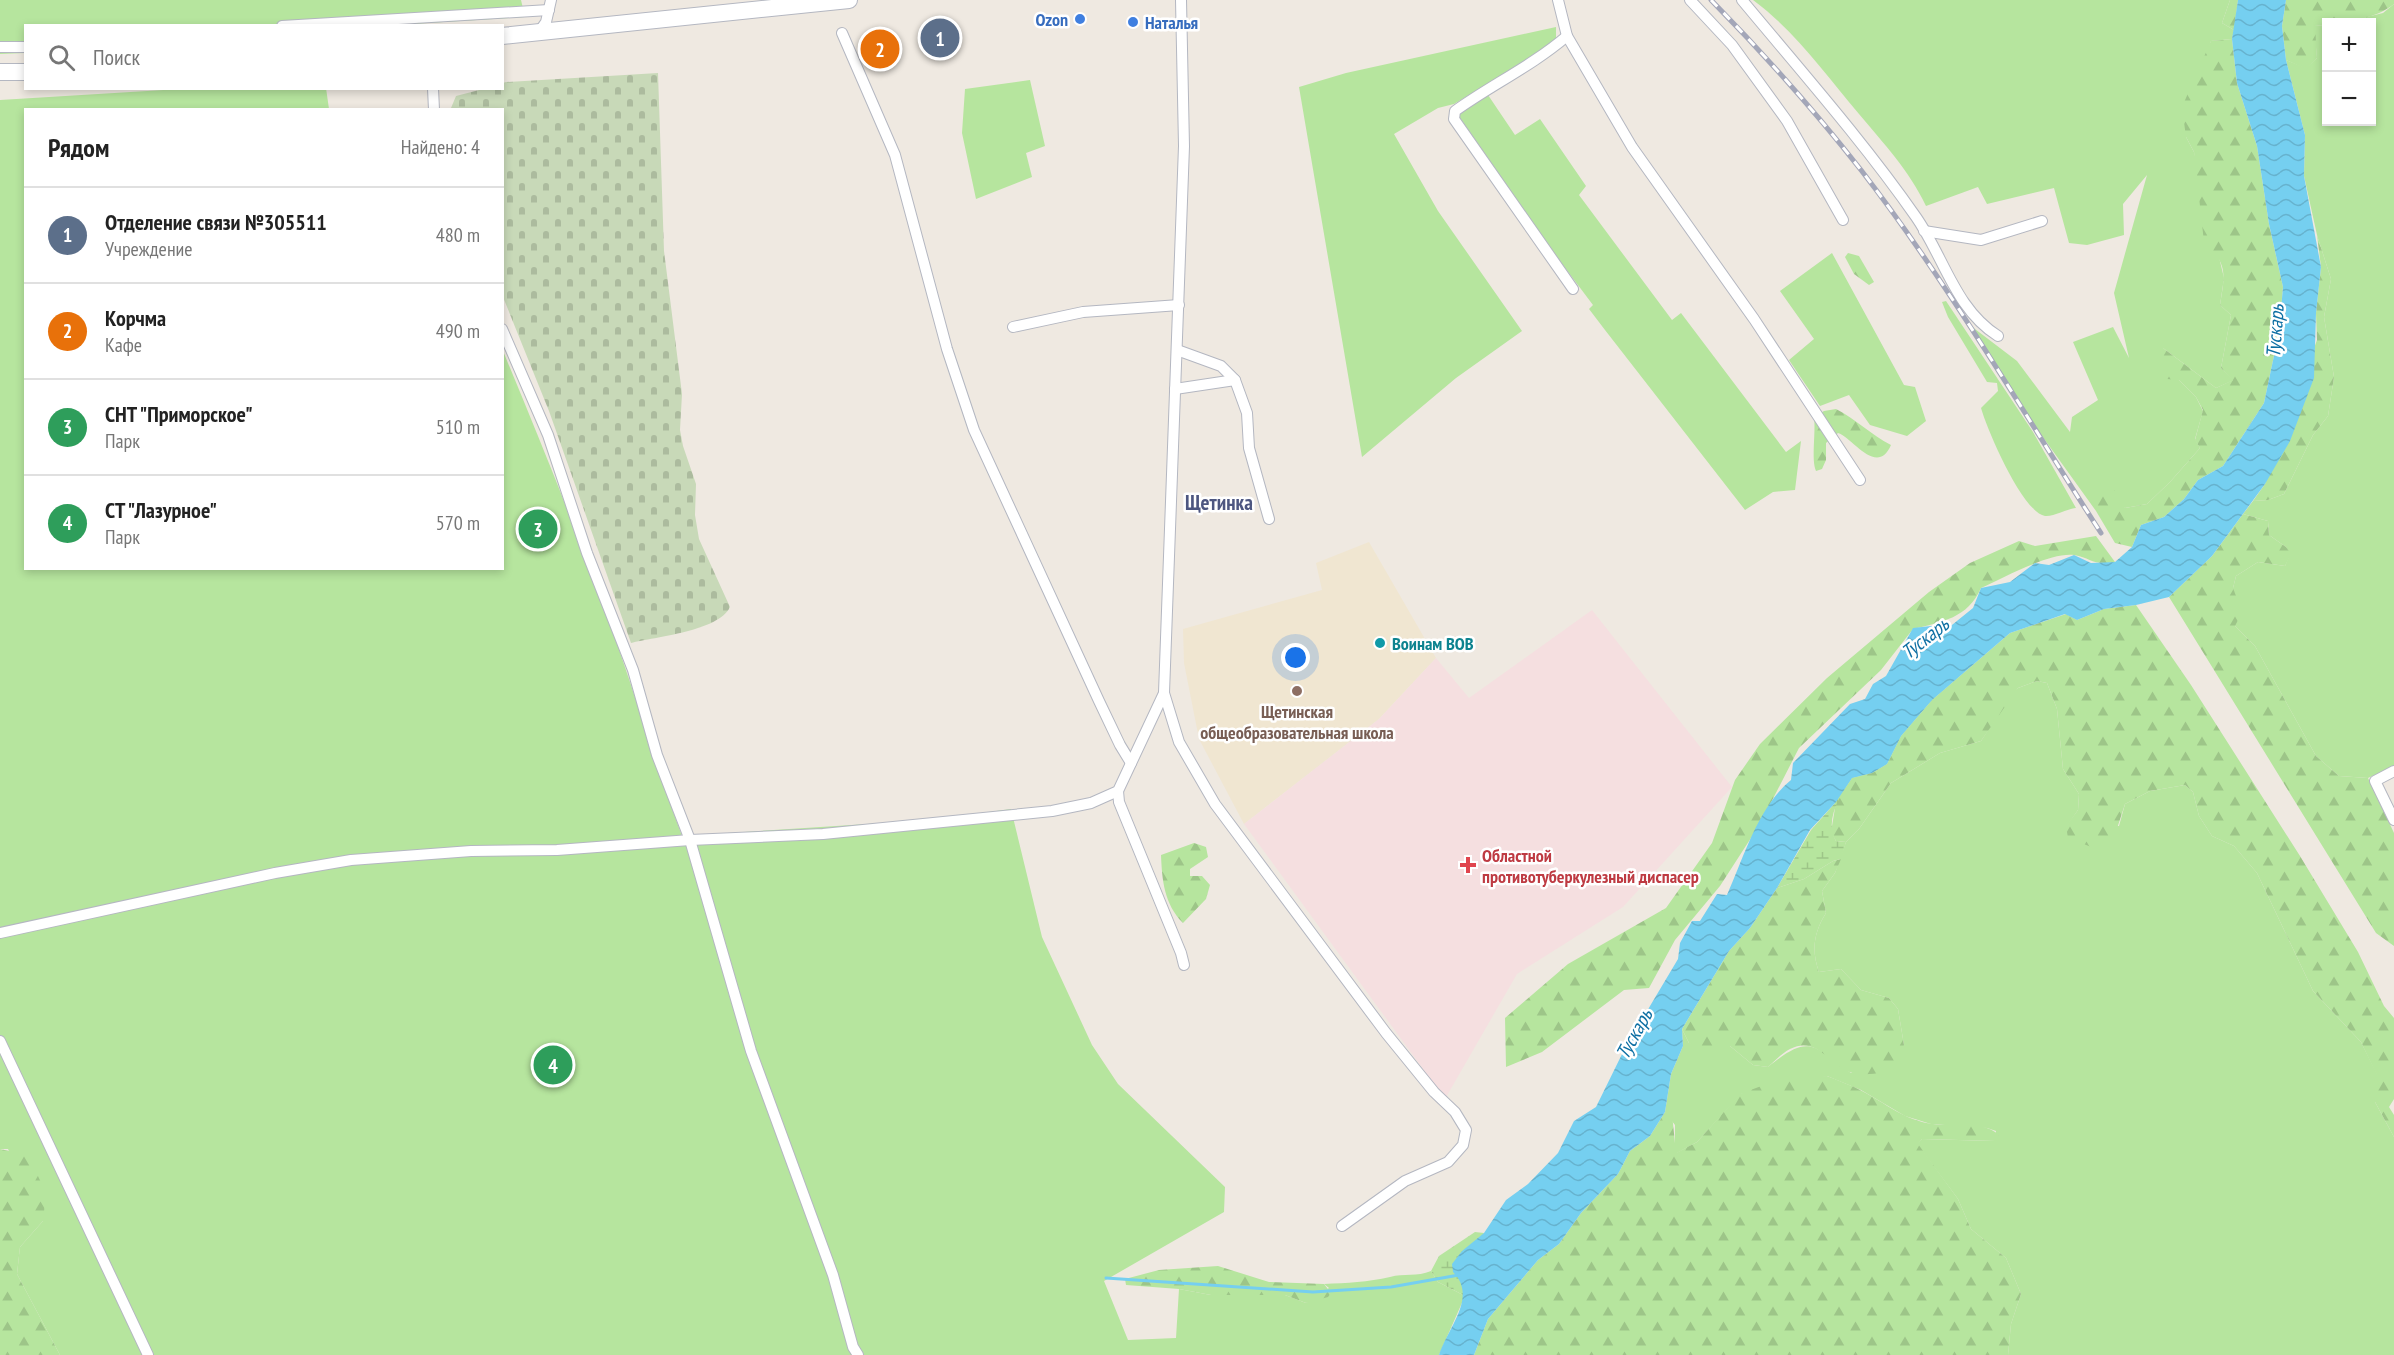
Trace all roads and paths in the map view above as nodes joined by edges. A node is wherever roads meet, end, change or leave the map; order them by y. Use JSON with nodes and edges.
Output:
{"nodes":[{"id":1,"x":849,"y":0,"type":"edge"},
{"id":2,"x":1181,"y":0,"type":"edge"},
{"id":3,"x":1558,"y":0,"type":"edge"},
{"id":4,"x":1690,"y":0,"type":"edge"},
{"id":5,"x":1742,"y":0,"type":"edge"},
{"id":6,"x":550,"y":5,"type":"edge"},
{"id":7,"x":308,"y":24,"type":"edge"},
{"id":8,"x":539,"y":32,"type":"junction"},
{"id":9,"x":842,"y":33,"type":"dead end"},
{"id":10,"x":504,"y":36,"type":"edge"},
{"id":11,"x":1567,"y":36,"type":"junction"},
{"id":12,"x":0,"y":47,"type":"edge"},
{"id":13,"x":24,"y":47,"type":"edge"},
{"id":14,"x":0,"y":72,"type":"edge"},
{"id":15,"x":24,"y":72,"type":"edge"},
{"id":16,"x":433,"y":90,"type":"edge"},
{"id":17,"x":434,"y":108,"type":"edge"},
{"id":18,"x":1843,"y":220,"type":"dead end"},
{"id":19,"x":2042,"y":220,"type":"dead end"},
{"id":20,"x":1924,"y":231,"type":"junction"},
{"id":21,"x":1573,"y":289,"type":"dead end"},
{"id":22,"x":1179,"y":305,"type":"junction"},
{"id":23,"x":1013,"y":327,"type":"dead end"},
{"id":24,"x":504,"y":334,"type":"edge"},
{"id":25,"x":1998,"y":336,"type":"dead end"},
{"id":26,"x":1177,"y":350,"type":"junction"},
{"id":27,"x":1235,"y":380,"type":"junction"},
{"id":28,"x":1175,"y":389,"type":"junction"},
{"id":29,"x":1860,"y":480,"type":"dead end"},
{"id":30,"x":1269,"y":519,"type":"dead end"},
{"id":31,"x":1164,"y":693,"type":"junction"},
{"id":32,"x":1131,"y":763,"type":"junction"},
{"id":33,"x":2394,"y":771,"type":"edge"},
{"id":34,"x":1118,"y":791,"type":"junction"},
{"id":35,"x":2394,"y":820,"type":"edge"},
{"id":36,"x":690,"y":840,"type":"junction"},
{"id":37,"x":0,"y":933,"type":"edge"},
{"id":38,"x":1184,"y":965,"type":"dead end"},
{"id":39,"x":0,"y":1041,"type":"edge"},
{"id":40,"x":1342,"y":1226,"type":"dead end"},
{"id":41,"x":148,"y":1355,"type":"edge"},
{"id":42,"x":858,"y":1355,"type":"edge"}],
"edges":[{"from":1,"to":8,"type":"main road"},
{"from":2,"to":22,"type":"street"},
{"from":3,"to":11,"type":"street"},
{"from":4,"to":18,"type":"street"},
{"from":5,"to":20,"type":"street"},
{"from":6,"to":7,"type":"street"},
{"from":6,"to":8,"type":"street"},
{"from":8,"to":10,"type":"main road"},
{"from":9,"to":32,"type":"street"},
{"from":11,"to":21,"type":"street"},
{"from":11,"to":29,"type":"street"},
{"from":12,"to":13,"type":"street"},
{"from":14,"to":15,"type":"main road"},
{"from":16,"to":17,"type":"street"},
{"from":19,"to":20,"type":"street"},
{"from":20,"to":25,"type":"street"},
{"from":22,"to":23,"type":"street"},
{"from":22,"to":26,"type":"street"},
{"from":24,"to":36,"type":"street"},
{"from":26,"to":27,"type":"street"},
{"from":26,"to":28,"type":"street"},
{"from":27,"to":28,"type":"street"},
{"from":27,"to":30,"type":"street"},
{"from":28,"to":31,"type":"street"},
{"from":31,"to":32,"type":"street"},
{"from":31,"to":40,"type":"street"},
{"from":32,"to":34,"type":"street"},
{"from":33,"to":35,"type":"street"},
{"from":34,"to":36,"type":"street"},
{"from":34,"to":38,"type":"street"},
{"from":36,"to":37,"type":"street"},
{"from":36,"to":42,"type":"street"},
{"from":39,"to":41,"type":"street"}]}
